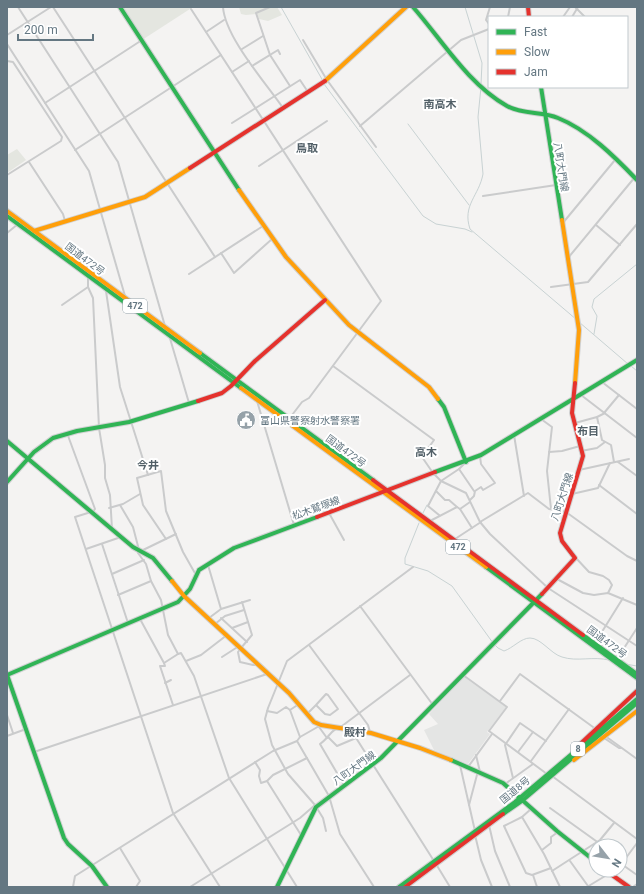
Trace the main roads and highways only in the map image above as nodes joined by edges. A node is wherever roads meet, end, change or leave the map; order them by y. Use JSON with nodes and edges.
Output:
{"nodes":[{"id":1,"x":120,"y":7,"type":"edge"},
{"id":2,"x":406,"y":7,"type":"edge"},
{"id":3,"x":413,"y":7,"type":"edge"},
{"id":4,"x":541,"y":88,"type":"edge"},
{"id":5,"x":545,"y":115,"type":"junction"},
{"id":6,"x":214,"y":153,"type":"junction"},
{"id":7,"x":636,"y":178,"type":"edge"},
{"id":8,"x":7,"y":211,"type":"edge"},
{"id":9,"x":7,"y":216,"type":"edge"},
{"id":10,"x":32,"y":232,"type":"junction"},
{"id":11,"x":325,"y":300,"type":"junction"},
{"id":12,"x":635,"y":361,"type":"edge"},
{"id":13,"x":235,"y":382,"type":"junction"},
{"id":14,"x":573,"y":399,"type":"junction"},
{"id":15,"x":7,"y":441,"type":"edge"},
{"id":16,"x":27,"y":458,"type":"junction"},
{"id":17,"x":466,"y":462,"type":"junction"},
{"id":18,"x":7,"y":482,"type":"edge"},
{"id":19,"x":384,"y":491,"type":"junction"},
{"id":20,"x":184,"y":596,"type":"junction"},
{"id":21,"x":536,"y":602,"type":"junction"},
{"id":22,"x":7,"y":675,"type":"edge"},
{"id":23,"x":636,"y":676,"type":"edge"},
{"id":24,"x":637,"y":682,"type":"edge"},
{"id":25,"x":637,"y":690,"type":"edge"},
{"id":26,"x":636,"y":701,"type":"edge"},
{"id":27,"x":637,"y":711,"type":"edge"},
{"id":28,"x":398,"y":741,"type":"junction"},
{"id":29,"x":570,"y":755,"type":"junction"},
{"id":30,"x":568,"y":762,"type":"junction"},
{"id":31,"x":521,"y":798,"type":"junction"},
{"id":32,"x":588,"y":856,"type":"edge"},
{"id":33,"x":435,"y":863,"type":"junction"},
{"id":34,"x":616,"y":878,"type":"edge"},
{"id":35,"x":107,"y":887,"type":"edge"},
{"id":36,"x":277,"y":887,"type":"edge"},
{"id":37,"x":399,"y":887,"type":"edge"},
{"id":38,"x":405,"y":887,"type":"edge"},
{"id":39,"x":629,"y":887,"type":"edge"}],
"edges":[{"from":1,"to":6,"type":"main road"},
{"from":2,"to":6,"type":"main road"},
{"from":3,"to":5,"type":"main road"},
{"from":4,"to":5,"type":"main road","name":"八町大門線"},
{"from":5,"to":7,"type":"main road"},
{"from":5,"to":14,"type":"main road","name":"八町大門線"},
{"from":6,"to":10,"type":"main road"},
{"from":6,"to":11,"type":"main road"},
{"from":8,"to":10,"type":"main road","name":"国道472号","number":"472"},
{"from":9,"to":10,"type":"main road","name":"国道472号","number":"472"},
{"from":10,"to":13,"type":"main road","name":"国道472号","number":"472"},
{"from":10,"to":13,"type":"main road","name":"国道472号","number":"472"},
{"from":11,"to":13,"type":"main road"},
{"from":11,"to":17,"type":"main road"},
{"from":12,"to":14,"type":"main road","name":"松木鷲塚線"},
{"from":13,"to":16,"type":"main road"},
{"from":13,"to":19,"type":"main road","name":"国道472号","number":"472"},
{"from":13,"to":19,"type":"main road","name":"国道472号","number":"472"},
{"from":14,"to":17,"type":"main road","name":"松木鷲塚線"},
{"from":14,"to":21,"type":"main road","name":"八町大門線"},
{"from":15,"to":16,"type":"main road"},
{"from":16,"to":18,"type":"main road"},
{"from":16,"to":20,"type":"main road"},
{"from":17,"to":19,"type":"main road","name":"松木鷲塚線"},
{"from":19,"to":20,"type":"main road","name":"松木鷲塚線"},
{"from":19,"to":21,"type":"main road","name":"国道472号","number":"472"},
{"from":19,"to":21,"type":"main road","name":"国道472号","number":"472"},
{"from":20,"to":22,"type":"main road","name":"松木鷲塚線"},
{"from":20,"to":28,"type":"main road"},
{"from":21,"to":23,"type":"main road","name":"国道472号","number":"472"},
{"from":21,"to":23,"type":"main road","name":"国道472号","number":"472"},
{"from":21,"to":28,"type":"main road","name":"八町大門線"},
{"from":22,"to":35,"type":"main road"},
{"from":23,"to":24,"type":"main road"},
{"from":25,"to":29,"type":"main road","number":"8"},
{"from":26,"to":29,"type":"main road","name":"国道8号","number":"8"},
{"from":26,"to":30,"type":"main road","name":"国道8号","number":"8"},
{"from":27,"to":30,"type":"main road","number":"8"},
{"from":28,"to":31,"type":"main road"},
{"from":28,"to":36,"type":"main road","name":"八町大門線"},
{"from":29,"to":31,"type":"main road","name":"国道8号","number":"8"},
{"from":30,"to":31,"type":"main road","name":"国道8号","number":"8"},
{"from":31,"to":32,"type":"main road"},
{"from":31,"to":33,"type":"main road","name":"国道8号","number":"8"},
{"from":31,"to":33,"type":"main road","name":"国道8号","number":"8"},
{"from":33,"to":37,"type":"main road","name":"国道8号","number":"8"},
{"from":33,"to":38,"type":"main road","name":"国道8号","number":"8"},
{"from":34,"to":39,"type":"main road"}]}
